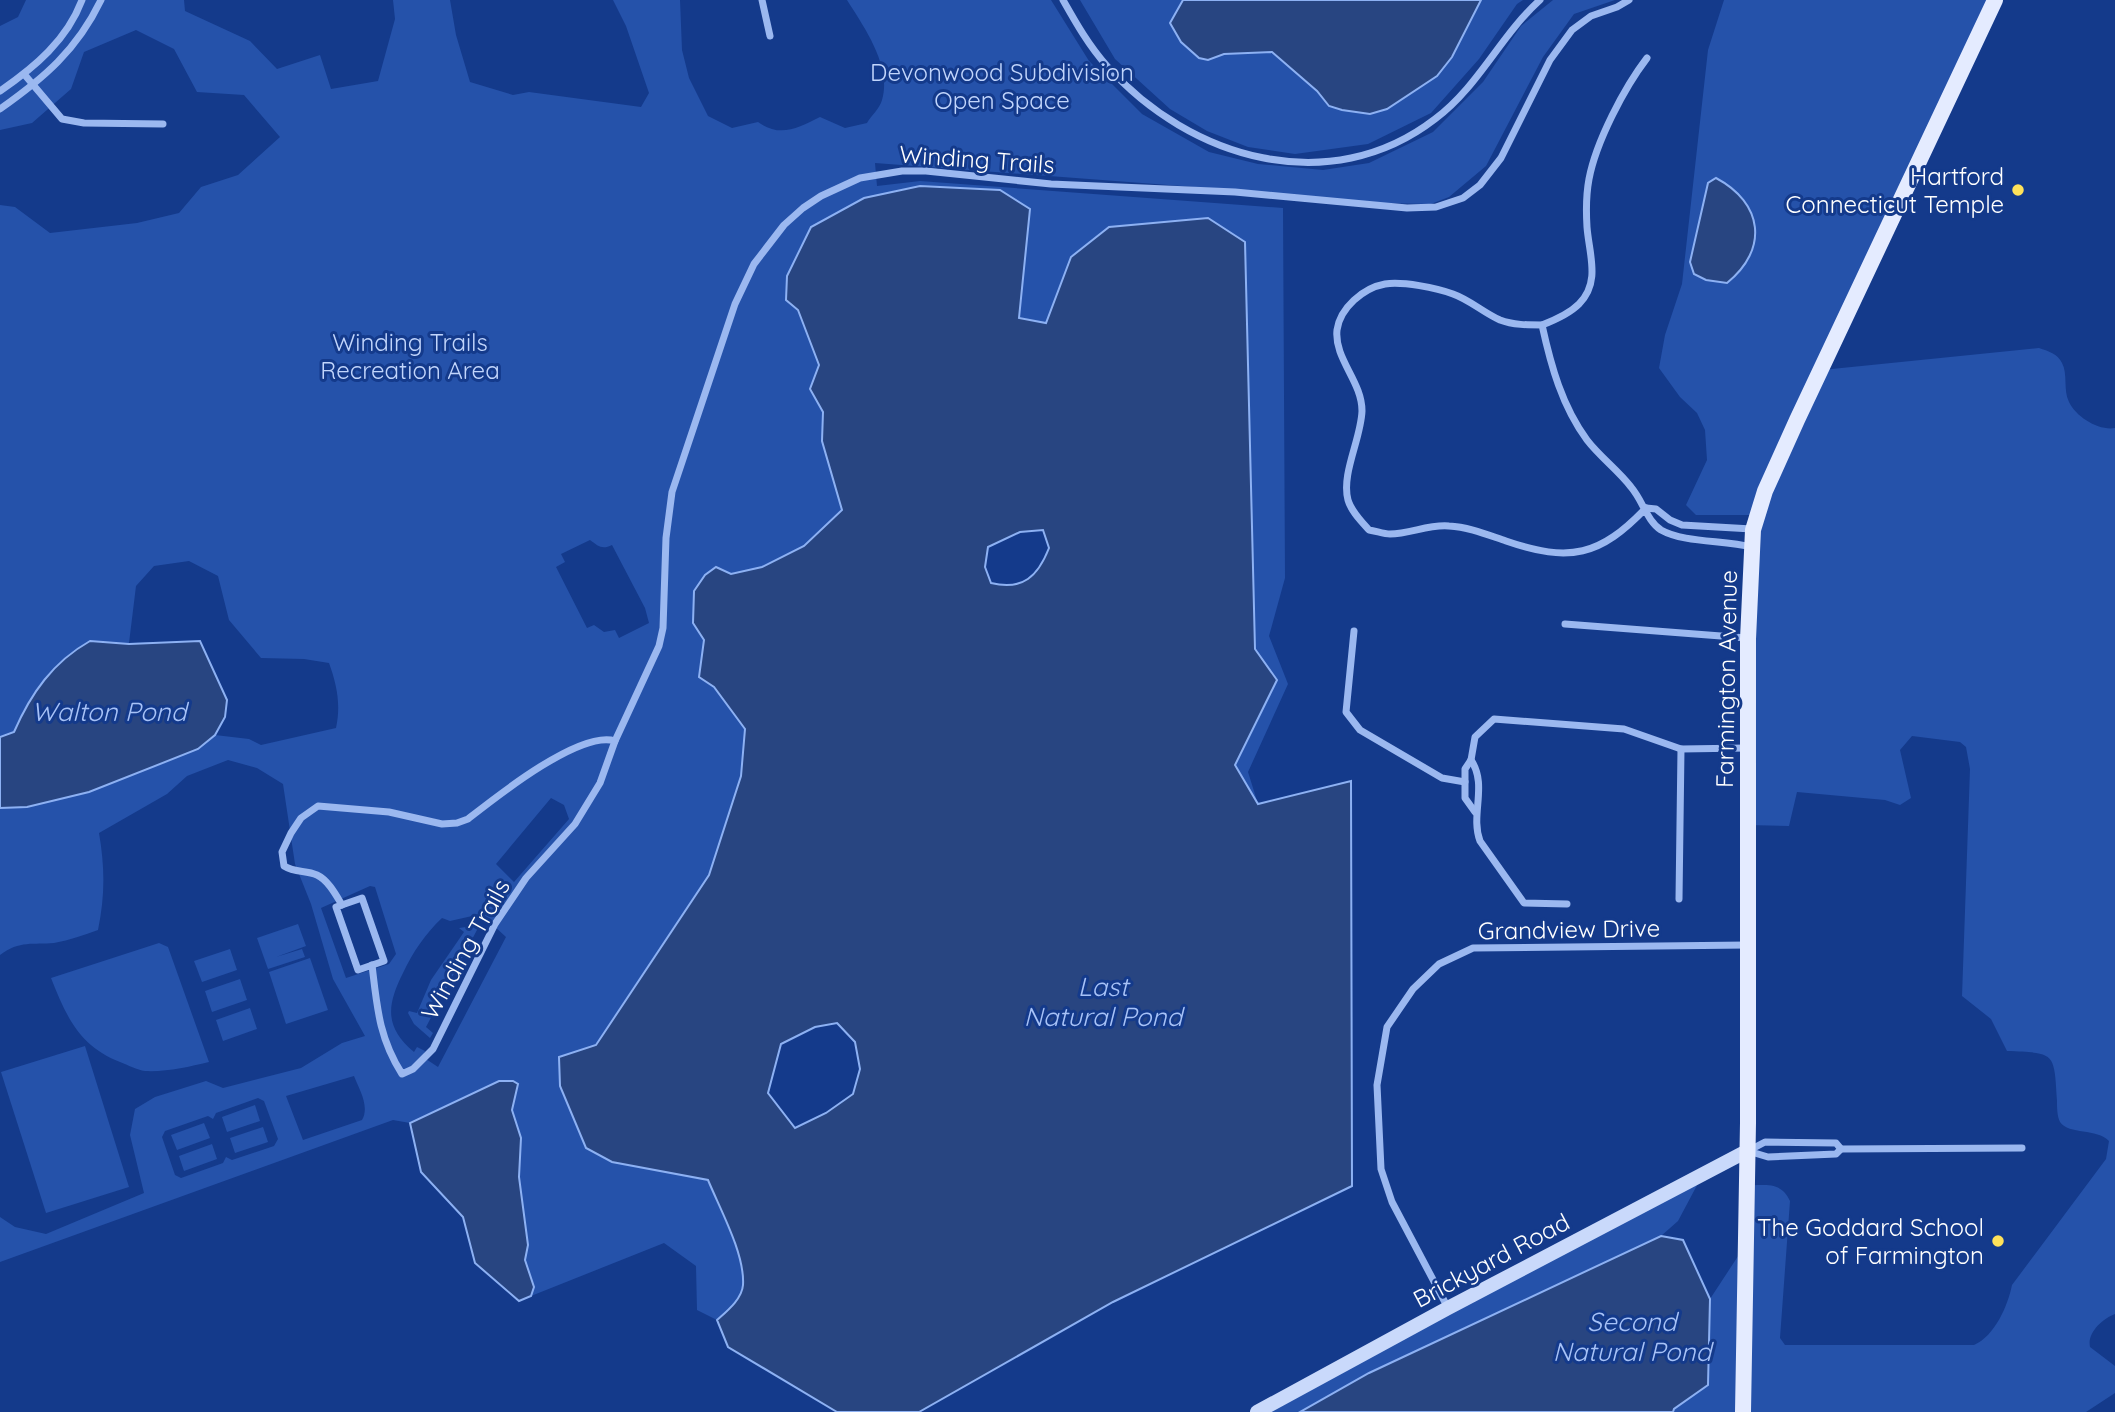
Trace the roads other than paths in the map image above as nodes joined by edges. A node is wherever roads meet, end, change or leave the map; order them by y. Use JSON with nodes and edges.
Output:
{"nodes":[{"id":1,"x":82,"y":0,"type":"edge"},
{"id":2,"x":101,"y":0,"type":"edge"},
{"id":3,"x":762,"y":0,"type":"edge"},
{"id":4,"x":1063,"y":0,"type":"edge"},
{"id":5,"x":1540,"y":0,"type":"edge"},
{"id":6,"x":1629,"y":0,"type":"edge"},
{"id":7,"x":1994,"y":0,"type":"edge"},
{"id":8,"x":770,"y":36,"type":"dead end"},
{"id":9,"x":1647,"y":58,"type":"dead end"},
{"id":10,"x":24,"y":74,"type":"junction"},
{"id":11,"x":33,"y":86,"type":"junction"},
{"id":12,"x":0,"y":91,"type":"edge"},
{"id":13,"x":0,"y":109,"type":"edge"},
{"id":14,"x":163,"y":124,"type":"dead end"},
{"id":15,"x":1542,"y":326,"type":"junction"},
{"id":16,"x":1646,"y":508,"type":"junction"},
{"id":17,"x":1753,"y":530,"type":"junction"},
{"id":18,"x":1751,"y":547,"type":"junction"},
{"id":19,"x":1565,"y":624,"type":"dead end"},
{"id":20,"x":1353,"y":631,"type":"dead end"},
{"id":21,"x":1748,"y":639,"type":"junction"},
{"id":22,"x":615,"y":741,"type":"junction"},
{"id":23,"x":1748,"y":748,"type":"junction"},
{"id":24,"x":1681,"y":749,"type":"junction"},
{"id":25,"x":1471,"y":760,"type":"junction"},
{"id":26,"x":1465,"y":782,"type":"junction"},
{"id":27,"x":1475,"y":811,"type":"junction"},
{"id":28,"x":1679,"y":899,"type":"dead end"},
{"id":29,"x":1567,"y":904,"type":"dead end"},
{"id":30,"x":342,"y":905,"type":"junction"},
{"id":31,"x":1747,"y":945,"type":"junction"},
{"id":32,"x":372,"y":965,"type":"junction"},
{"id":33,"x":2022,"y":1148,"type":"dead end"},
{"id":34,"x":1841,"y":1149,"type":"junction"},
{"id":35,"x":1747,"y":1151,"type":"junction"},
{"id":36,"x":1448,"y":1308,"type":"junction"},
{"id":37,"x":1256,"y":1412,"type":"edge"},
{"id":38,"x":1743,"y":1412,"type":"edge"}],
"edges":[{"from":1,"to":10,"type":"street"},
{"from":2,"to":11,"type":"street"},
{"from":3,"to":8,"type":"street"},
{"from":4,"to":5,"type":"street"},
{"from":6,"to":22,"type":"street","name":"Winding Trails"},
{"from":7,"to":17,"type":"main road","name":"Farmington Avenue"},
{"from":9,"to":15,"type":"street"},
{"from":10,"to":11,"type":"street"},
{"from":10,"to":12,"type":"street"},
{"from":11,"to":13,"type":"street"},
{"from":11,"to":14,"type":"street"},
{"from":15,"to":16,"type":"street"},
{"from":15,"to":16,"type":"street"},
{"from":16,"to":17,"type":"street"},
{"from":16,"to":18,"type":"street"},
{"from":17,"to":18,"type":"main road","name":"Farmington Avenue"},
{"from":18,"to":21,"type":"main road","name":"Farmington Avenue"},
{"from":19,"to":21,"type":"street"},
{"from":20,"to":26,"type":"street"},
{"from":21,"to":23,"type":"main road","name":"Farmington Avenue"},
{"from":22,"to":30,"type":"street"},
{"from":22,"to":32,"type":"street","name":"Winding Trails"},
{"from":23,"to":24,"type":"street"},
{"from":23,"to":31,"type":"main road","name":"Farmington Avenue"},
{"from":24,"to":25,"type":"street"},
{"from":24,"to":28,"type":"street"},
{"from":25,"to":26,"type":"street"},
{"from":25,"to":27,"type":"street"},
{"from":26,"to":27,"type":"street"},
{"from":27,"to":29,"type":"street"},
{"from":30,"to":32,"type":"street"},
{"from":30,"to":32,"type":"street","name":"Winding Trails"},
{"from":31,"to":35,"type":"main road","name":"Farmington Avenue"},
{"from":31,"to":36,"type":"street","name":"Grandview Drive"},
{"from":33,"to":34,"type":"street"},
{"from":34,"to":35,"type":"street"},
{"from":34,"to":35,"type":"street"},
{"from":35,"to":36,"type":"street","name":"Brickyard Road"},
{"from":35,"to":38,"type":"main road","name":"Farmington Avenue"},
{"from":36,"to":37,"type":"street","name":"Brickyard Road"}]}
